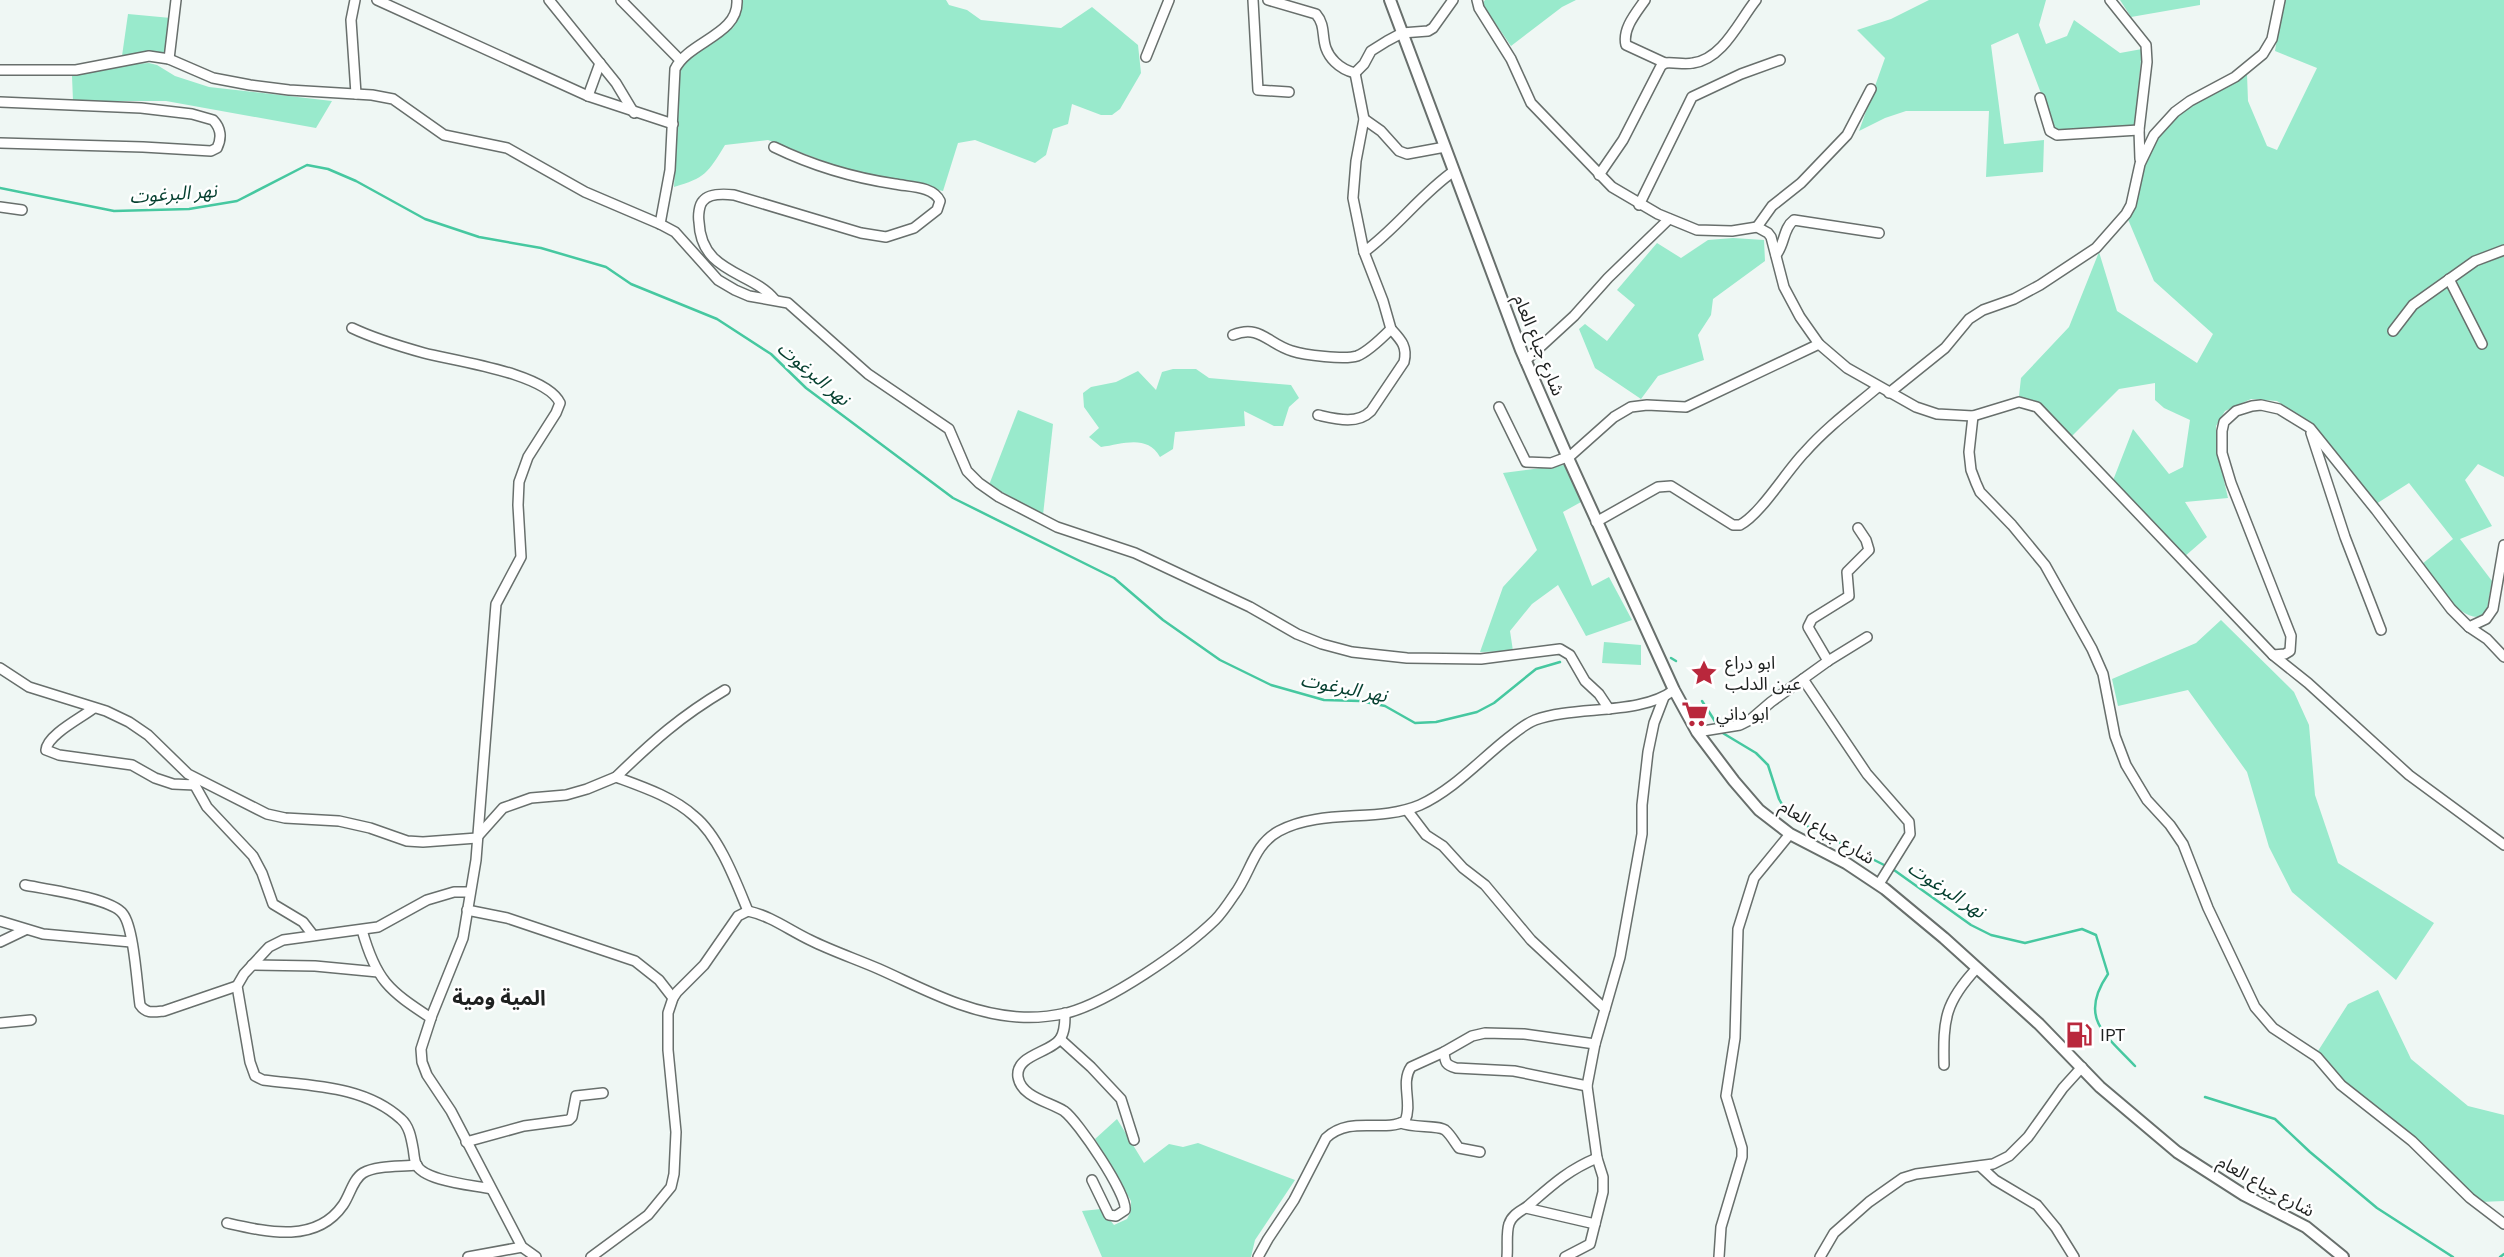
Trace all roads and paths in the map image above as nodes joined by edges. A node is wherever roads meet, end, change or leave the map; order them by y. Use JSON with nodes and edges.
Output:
{"nodes":[{"id":1,"x":176,"y":0,"type":"edge"},
{"id":2,"x":355,"y":0,"type":"edge"},
{"id":3,"x":377,"y":0,"type":"edge"},
{"id":4,"x":549,"y":0,"type":"edge"},
{"id":5,"x":621,"y":0,"type":"edge"},
{"id":6,"x":737,"y":0,"type":"edge"},
{"id":7,"x":1169,"y":0,"type":"edge"},
{"id":8,"x":1253,"y":0,"type":"edge"},
{"id":9,"x":1268,"y":0,"type":"edge"},
{"id":10,"x":1391,"y":0,"type":"edge"},
{"id":11,"x":1453,"y":0,"type":"edge"},
{"id":12,"x":1477,"y":0,"type":"edge"},
{"id":13,"x":1645,"y":0,"type":"edge"},
{"id":14,"x":1756,"y":0,"type":"edge"},
{"id":15,"x":2110,"y":0,"type":"edge"},
{"id":16,"x":2280,"y":0,"type":"edge"},
{"id":17,"x":1402,"y":33,"type":"junction"},
{"id":18,"x":1146,"y":57,"type":"dead end"},
{"id":19,"x":169,"y":59,"type":"junction"},
{"id":20,"x":680,"y":60,"type":"junction"},
{"id":21,"x":1780,"y":60,"type":"dead end"},
{"id":22,"x":600,"y":63,"type":"junction"},
{"id":23,"x":1665,"y":63,"type":"junction"},
{"id":24,"x":0,"y":70,"type":"edge"},
{"id":25,"x":1356,"y":73,"type":"junction"},
{"id":26,"x":1871,"y":89,"type":"dead end"},
{"id":27,"x":1289,"y":92,"type":"dead end"},
{"id":28,"x":356,"y":94,"type":"junction"},
{"id":29,"x":588,"y":96,"type":"junction"},
{"id":30,"x":2040,"y":98,"type":"dead end"},
{"id":31,"x":0,"y":102,"type":"edge"},
{"id":32,"x":634,"y":113,"type":"junction"},
{"id":33,"x":1364,"y":119,"type":"junction"},
{"id":34,"x":673,"y":124,"type":"junction"},
{"id":35,"x":2139,"y":130,"type":"junction"},
{"id":36,"x":0,"y":144,"type":"edge"},
{"id":37,"x":774,"y":146,"type":"dead end"},
{"id":38,"x":1445,"y":146,"type":"junction"},
{"id":39,"x":2140,"y":164,"type":"junction"},
{"id":40,"x":1454,"y":171,"type":"junction"},
{"id":41,"x":1599,"y":176,"type":"junction"},
{"id":42,"x":1639,"y":205,"type":"junction"},
{"id":43,"x":0,"y":206,"type":"edge"},
{"id":44,"x":22,"y":210,"type":"dead end"},
{"id":45,"x":1669,"y":219,"type":"junction"},
{"id":46,"x":660,"y":224,"type":"junction"},
{"id":47,"x":1757,"y":228,"type":"junction"},
{"id":48,"x":1880,"y":233,"type":"dead end"},
{"id":49,"x":2504,"y":250,"type":"edge"},
{"id":50,"x":1364,"y":252,"type":"junction"},
{"id":51,"x":1776,"y":254,"type":"junction"},
{"id":52,"x":2449,"y":279,"type":"junction"},
{"id":53,"x":775,"y":300,"type":"junction"},
{"id":54,"x":352,"y":328,"type":"dead end"},
{"id":55,"x":1391,"y":329,"type":"junction"},
{"id":56,"x":2393,"y":331,"type":"dead end"},
{"id":57,"x":1233,"y":335,"type":"dead end"},
{"id":58,"x":1819,"y":344,"type":"junction"},
{"id":59,"x":2482,"y":344,"type":"dead end"},
{"id":60,"x":1525,"y":361,"type":"junction"},
{"id":61,"x":1878,"y":387,"type":"junction"},
{"id":62,"x":1889,"y":393,"type":"junction"},
{"id":63,"x":1499,"y":407,"type":"dead end"},
{"id":64,"x":1318,"y":415,"type":"dead end"},
{"id":65,"x":1973,"y":416,"type":"junction"},
{"id":66,"x":2310,"y":428,"type":"junction"},
{"id":67,"x":1567,"y":457,"type":"junction"},
{"id":68,"x":1596,"y":522,"type":"junction"},
{"id":69,"x":1858,"y":528,"type":"dead end"},
{"id":70,"x":2504,"y":544,"type":"edge"},
{"id":71,"x":2469,"y":627,"type":"junction"},
{"id":72,"x":2381,"y":631,"type":"dead end"},
{"id":73,"x":1867,"y":637,"type":"dead end"},
{"id":74,"x":2273,"y":655,"type":"junction"},
{"id":75,"x":2504,"y":657,"type":"edge"},
{"id":76,"x":1828,"y":662,"type":"junction"},
{"id":77,"x":0,"y":668,"type":"edge"},
{"id":78,"x":1804,"y":679,"type":"junction"},
{"id":79,"x":725,"y":690,"type":"dead end"},
{"id":80,"x":1674,"y":690,"type":"junction"},
{"id":81,"x":1664,"y":697,"type":"junction"},
{"id":82,"x":94,"y":708,"type":"junction"},
{"id":83,"x":1609,"y":709,"type":"junction"},
{"id":84,"x":1703,"y":731,"type":"junction"},
{"id":85,"x":188,"y":774,"type":"junction"},
{"id":86,"x":616,"y":777,"type":"junction"},
{"id":87,"x":195,"y":785,"type":"junction"},
{"id":88,"x":1406,"y":810,"type":"junction"},
{"id":89,"x":1790,"y":834,"type":"junction"},
{"id":90,"x":477,"y":838,"type":"junction"},
{"id":91,"x":2504,"y":845,"type":"edge"},
{"id":92,"x":1878,"y":884,"type":"junction"},
{"id":93,"x":25,"y":885,"type":"dead end"},
{"id":94,"x":470,"y":892,"type":"junction"},
{"id":95,"x":467,"y":910,"type":"junction"},
{"id":96,"x":748,"y":911,"type":"junction"},
{"id":97,"x":0,"y":921,"type":"edge"},
{"id":98,"x":25,"y":930,"type":"junction"},
{"id":99,"x":362,"y":930,"type":"junction"},
{"id":100,"x":313,"y":935,"type":"junction"},
{"id":101,"x":0,"y":942,"type":"edge"},
{"id":102,"x":131,"y":942,"type":"junction"},
{"id":103,"x":252,"y":965,"type":"junction"},
{"id":104,"x":1977,"y":968,"type":"junction"},
{"id":105,"x":377,"y":972,"type":"junction"},
{"id":106,"x":237,"y":986,"type":"junction"},
{"id":107,"x":673,"y":998,"type":"junction"},
{"id":108,"x":1605,"y":1009,"type":"junction"},
{"id":109,"x":1065,"y":1013,"type":"junction"},
{"id":110,"x":431,"y":1018,"type":"junction"},
{"id":111,"x":31,"y":1020,"type":"dead end"},
{"id":112,"x":0,"y":1023,"type":"edge"},
{"id":113,"x":1060,"y":1039,"type":"junction"},
{"id":114,"x":1595,"y":1044,"type":"junction"},
{"id":115,"x":1444,"y":1052,"type":"junction"},
{"id":116,"x":1944,"y":1065,"type":"dead end"},
{"id":117,"x":2082,"y":1068,"type":"junction"},
{"id":118,"x":1587,"y":1086,"type":"junction"},
{"id":119,"x":603,"y":1093,"type":"dead end"},
{"id":120,"x":1401,"y":1123,"type":"junction"},
{"id":121,"x":1134,"y":1140,"type":"dead end"},
{"id":122,"x":466,"y":1142,"type":"junction"},
{"id":123,"x":1480,"y":1152,"type":"dead end"},
{"id":124,"x":1597,"y":1158,"type":"junction"},
{"id":125,"x":417,"y":1165,"type":"junction"},
{"id":126,"x":1980,"y":1166,"type":"junction"},
{"id":127,"x":1091,"y":1181,"type":"dead end"},
{"id":128,"x":491,"y":1189,"type":"junction"},
{"id":129,"x":1526,"y":1208,"type":"junction"},
{"id":130,"x":227,"y":1223,"type":"dead end"},
{"id":131,"x":2504,"y":1223,"type":"edge"},
{"id":132,"x":1595,"y":1224,"type":"junction"},
{"id":133,"x":522,"y":1247,"type":"junction"},
{"id":134,"x":468,"y":1257,"type":"edge"},
{"id":135,"x":536,"y":1257,"type":"edge"},
{"id":136,"x":591,"y":1257,"type":"edge"},
{"id":137,"x":1258,"y":1257,"type":"edge"},
{"id":138,"x":1507,"y":1257,"type":"edge"},
{"id":139,"x":1565,"y":1257,"type":"edge"},
{"id":140,"x":1719,"y":1257,"type":"edge"},
{"id":141,"x":1820,"y":1257,"type":"edge"},
{"id":142,"x":2074,"y":1257,"type":"edge"},
{"id":143,"x":2343,"y":1257,"type":"edge"}],
"edges":[{"from":1,"to":19,"type":"street"},
{"from":2,"to":28,"type":"street"},
{"from":3,"to":29,"type":"street"},
{"from":4,"to":22,"type":"street"},
{"from":5,"to":20,"type":"street"},
{"from":6,"to":20,"type":"street"},
{"from":7,"to":18,"type":"street"},
{"from":8,"to":27,"type":"street"},
{"from":9,"to":25,"type":"street"},
{"from":10,"to":17,"type":"main road","name":"شارع جباع العام"},
{"from":11,"to":17,"type":"street"},
{"from":12,"to":41,"type":"street"},
{"from":13,"to":23,"type":"street"},
{"from":14,"to":23,"type":"street"},
{"from":15,"to":35,"type":"street"},
{"from":16,"to":39,"type":"street"},
{"from":17,"to":25,"type":"street"},
{"from":17,"to":38,"type":"main road","name":"شارع جباع العام"},
{"from":19,"to":24,"type":"street"},
{"from":19,"to":28,"type":"street"},
{"from":20,"to":34,"type":"street"},
{"from":21,"to":42,"type":"street"},
{"from":22,"to":29,"type":"street"},
{"from":22,"to":32,"type":"street"},
{"from":23,"to":41,"type":"street"},
{"from":25,"to":33,"type":"street"},
{"from":26,"to":47,"type":"street"},
{"from":28,"to":46,"type":"street"},
{"from":29,"to":32,"type":"street"},
{"from":30,"to":35,"type":"street"},
{"from":31,"to":36,"type":"street"},
{"from":32,"to":34,"type":"street"},
{"from":33,"to":38,"type":"street"},
{"from":33,"to":50,"type":"street"},
{"from":34,"to":46,"type":"street"},
{"from":35,"to":39,"type":"street"},
{"from":37,"to":53,"type":"street"},
{"from":38,"to":40,"type":"main road","name":"شارع جباع العام"},
{"from":39,"to":62,"type":"street"},
{"from":40,"to":50,"type":"street"},
{"from":40,"to":60,"type":"main road","name":"شارع جباع العام"},
{"from":41,"to":42,"type":"street"},
{"from":42,"to":45,"type":"street"},
{"from":43,"to":44,"type":"street"},
{"from":45,"to":47,"type":"street"},
{"from":45,"to":60,"type":"street"},
{"from":46,"to":53,"type":"street"},
{"from":47,"to":51,"type":"street"},
{"from":48,"to":51,"type":"street"},
{"from":49,"to":52,"type":"street"},
{"from":50,"to":55,"type":"street"},
{"from":51,"to":58,"type":"street"},
{"from":52,"to":56,"type":"street"},
{"from":52,"to":59,"type":"street"},
{"from":53,"to":83,"type":"street"},
{"from":54,"to":90,"type":"street"},
{"from":55,"to":57,"type":"street"},
{"from":55,"to":64,"type":"street"},
{"from":58,"to":61,"type":"street"},
{"from":58,"to":67,"type":"street"},
{"from":60,"to":67,"type":"main road","name":"شارع جباع العام"},
{"from":61,"to":62,"type":"street"},
{"from":61,"to":68,"type":"street"},
{"from":62,"to":65,"type":"street"},
{"from":63,"to":67,"type":"street"},
{"from":65,"to":74,"type":"street"},
{"from":65,"to":131,"type":"street"},
{"from":66,"to":71,"type":"street"},
{"from":66,"to":72,"type":"street"},
{"from":66,"to":74,"type":"street"},
{"from":67,"to":68,"type":"main road","name":"شارع جباع العام"},
{"from":68,"to":80,"type":"main road","name":"شارع جباع العام"},
{"from":69,"to":76,"type":"street"},
{"from":70,"to":71,"type":"street"},
{"from":71,"to":75,"type":"street"},
{"from":73,"to":76,"type":"street"},
{"from":74,"to":91,"type":"street"},
{"from":76,"to":78,"type":"street"},
{"from":77,"to":82,"type":"street"},
{"from":78,"to":84,"type":"street"},
{"from":78,"to":92,"type":"street"},
{"from":79,"to":86,"type":"street"},
{"from":80,"to":81,"type":"street"},
{"from":80,"to":84,"type":"main road","name":"شارع جباع العام"},
{"from":81,"to":83,"type":"street"},
{"from":81,"to":108,"type":"street"},
{"from":82,"to":85,"type":"street"},
{"from":82,"to":87,"type":"street"},
{"from":83,"to":88,"type":"street"},
{"from":84,"to":89,"type":"main road","name":"شارع جباع العام"},
{"from":85,"to":87,"type":"street"},
{"from":85,"to":90,"type":"street"},
{"from":86,"to":90,"type":"street"},
{"from":86,"to":96,"type":"street"},
{"from":87,"to":100,"type":"street"},
{"from":88,"to":108,"type":"street"},
{"from":88,"to":109,"type":"street"},
{"from":89,"to":92,"type":"main road","name":"شارع جباع العام"},
{"from":89,"to":140,"type":"street"},
{"from":90,"to":94,"type":"street"},
{"from":92,"to":104,"type":"main road","name":"شارع جباع العام"},
{"from":93,"to":102,"type":"street"},
{"from":94,"to":95,"type":"street"},
{"from":94,"to":99,"type":"street"},
{"from":95,"to":107,"type":"street"},
{"from":95,"to":110,"type":"street"},
{"from":96,"to":107,"type":"street"},
{"from":96,"to":109,"type":"street"},
{"from":97,"to":98,"type":"street"},
{"from":98,"to":101,"type":"street"},
{"from":98,"to":102,"type":"street"},
{"from":99,"to":100,"type":"street"},
{"from":99,"to":105,"type":"street"},
{"from":100,"to":103,"type":"street"},
{"from":102,"to":106,"type":"street"},
{"from":103,"to":105,"type":"street"},
{"from":103,"to":106,"type":"street"},
{"from":104,"to":116,"type":"street"},
{"from":104,"to":117,"type":"main road","name":"شارع جباع العام"},
{"from":105,"to":110,"type":"street"},
{"from":106,"to":125,"type":"street"},
{"from":107,"to":136,"type":"street"},
{"from":108,"to":114,"type":"street"},
{"from":109,"to":113,"type":"street"},
{"from":110,"to":122,"type":"street"},
{"from":111,"to":112,"type":"street"},
{"from":113,"to":121,"type":"street"},
{"from":113,"to":127,"type":"street"},
{"from":114,"to":115,"type":"street"},
{"from":114,"to":118,"type":"street"},
{"from":115,"to":118,"type":"street"},
{"from":115,"to":120,"type":"street"},
{"from":117,"to":126,"type":"street"},
{"from":117,"to":143,"type":"main road","name":"شارع جباع العام"},
{"from":118,"to":124,"type":"street"},
{"from":119,"to":122,"type":"street"},
{"from":120,"to":123,"type":"street"},
{"from":120,"to":137,"type":"street"},
{"from":122,"to":128,"type":"street"},
{"from":124,"to":129,"type":"street"},
{"from":124,"to":132,"type":"street"},
{"from":125,"to":128,"type":"street"},
{"from":125,"to":130,"type":"street"},
{"from":126,"to":141,"type":"street"},
{"from":126,"to":142,"type":"street"},
{"from":128,"to":133,"type":"street"},
{"from":129,"to":132,"type":"street"},
{"from":129,"to":138,"type":"street"},
{"from":132,"to":139,"type":"street"},
{"from":133,"to":134,"type":"street"},
{"from":133,"to":135,"type":"street"}]}
